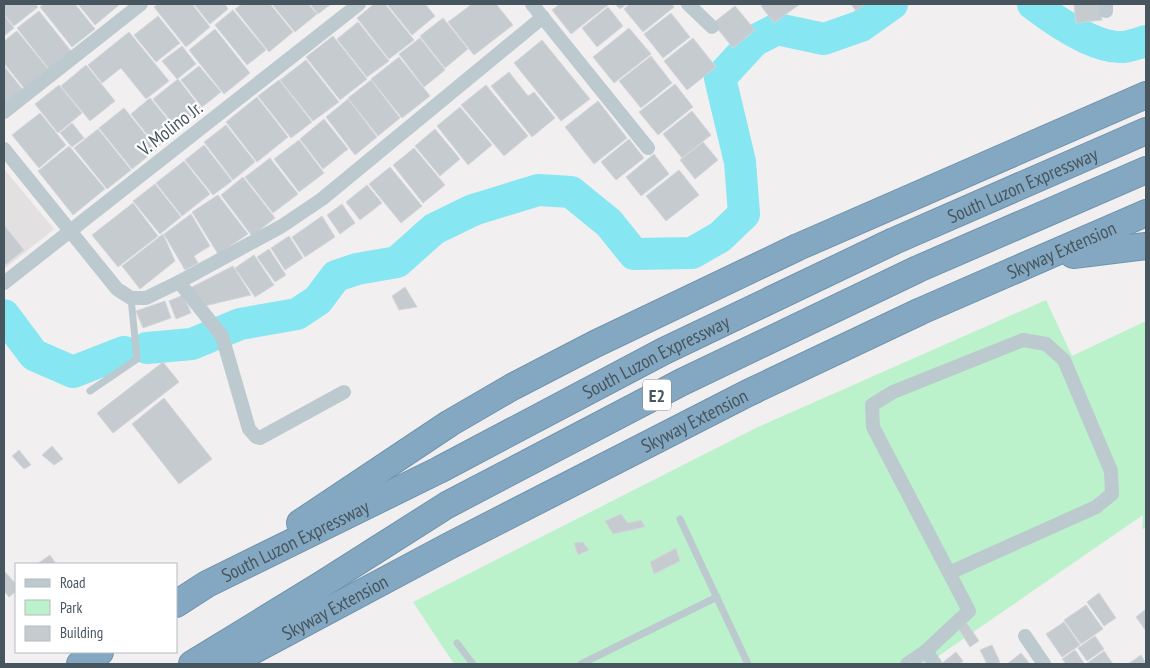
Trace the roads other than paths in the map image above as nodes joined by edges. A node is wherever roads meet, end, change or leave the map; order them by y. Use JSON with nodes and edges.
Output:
{"nodes":[{"id":1,"x":141,"y":4,"type":"edge"},
{"id":2,"x":359,"y":4,"type":"edge"},
{"id":3,"x":532,"y":4,"type":"edge"},
{"id":4,"x":688,"y":4,"type":"edge"},
{"id":5,"x":542,"y":18,"type":"junction"},
{"id":6,"x":712,"y":27,"type":"dead end"},
{"id":7,"x":1146,"y":95,"type":"edge"},
{"id":8,"x":4,"y":112,"type":"edge"},
{"id":9,"x":1146,"y":131,"type":"edge"},
{"id":10,"x":648,"y":148,"type":"dead end"},
{"id":11,"x":4,"y":149,"type":"edge"},
{"id":12,"x":1146,"y":170,"type":"edge"},
{"id":13,"x":1146,"y":214,"type":"edge"},
{"id":14,"x":70,"y":230,"type":"junction"},
{"id":15,"x":1146,"y":246,"type":"edge"},
{"id":16,"x":1047,"y":258,"type":"junction"},
{"id":17,"x":4,"y":282,"type":"edge"},
{"id":18,"x":179,"y":282,"type":"junction"},
{"id":19,"x":131,"y":298,"type":"junction"},
{"id":20,"x":90,"y":392,"type":"dead end"},
{"id":21,"x":344,"y":392,"type":"dead end"},
{"id":22,"x":680,"y":519,"type":"dead end"},
{"id":23,"x":949,"y":573,"type":"junction"},
{"id":24,"x":207,"y":584,"type":"junction"},
{"id":25,"x":717,"y":597,"type":"junction"},
{"id":26,"x":178,"y":603,"type":"edge"},
{"id":27,"x":1025,"y":636,"type":"dead end"},
{"id":28,"x":457,"y":643,"type":"dead end"},
{"id":29,"x":926,"y":651,"type":"junction"},
{"id":30,"x":98,"y":653,"type":"edge"},
{"id":31,"x":80,"y":664,"type":"edge"},
{"id":32,"x":192,"y":664,"type":"edge"},
{"id":33,"x":228,"y":664,"type":"edge"},
{"id":34,"x":473,"y":664,"type":"edge"},
{"id":35,"x":581,"y":664,"type":"edge"},
{"id":36,"x":748,"y":664,"type":"edge"},
{"id":37,"x":907,"y":664,"type":"edge"},
{"id":38,"x":935,"y":664,"type":"edge"},
{"id":39,"x":1044,"y":664,"type":"edge"}],
"edges":[{"from":1,"to":8,"type":"street"},
{"from":2,"to":14,"type":"street","name":"V. Molino Jr."},
{"from":3,"to":5,"type":"street"},
{"from":4,"to":6,"type":"street"},
{"from":5,"to":10,"type":"street"},
{"from":5,"to":18,"type":"street"},
{"from":7,"to":24,"type":"highway","number":"E2"},
{"from":9,"to":24,"type":"highway","name":"South Luzon Expressway","number":"E2"},
{"from":11,"to":14,"type":"street"},
{"from":12,"to":32,"type":"highway","name":"South Luzon Expressway","number":"E2"},
{"from":13,"to":16,"type":"highway","name":"Skyway Extension","number":"E2"},
{"from":14,"to":17,"type":"street","name":"V. Molino Jr."},
{"from":14,"to":19,"type":"street"},
{"from":15,"to":16,"type":"highway"},
{"from":16,"to":33,"type":"highway","name":"Skyway Extension","number":"E2"},
{"from":18,"to":19,"type":"street"},
{"from":18,"to":21,"type":"street"},
{"from":19,"to":20,"type":"lane"},
{"from":22,"to":25,"type":"lane"},
{"from":23,"to":23,"type":"street"},
{"from":23,"to":29,"type":"street"},
{"from":24,"to":26,"type":"highway","name":"South Luzon Expressway","number":"E2"},
{"from":25,"to":35,"type":"lane"},
{"from":25,"to":36,"type":"lane"},
{"from":27,"to":39,"type":"street"},
{"from":28,"to":34,"type":"lane"},
{"from":29,"to":37,"type":"street"},
{"from":29,"to":38,"type":"street"},
{"from":30,"to":31,"type":"highway"}]}
